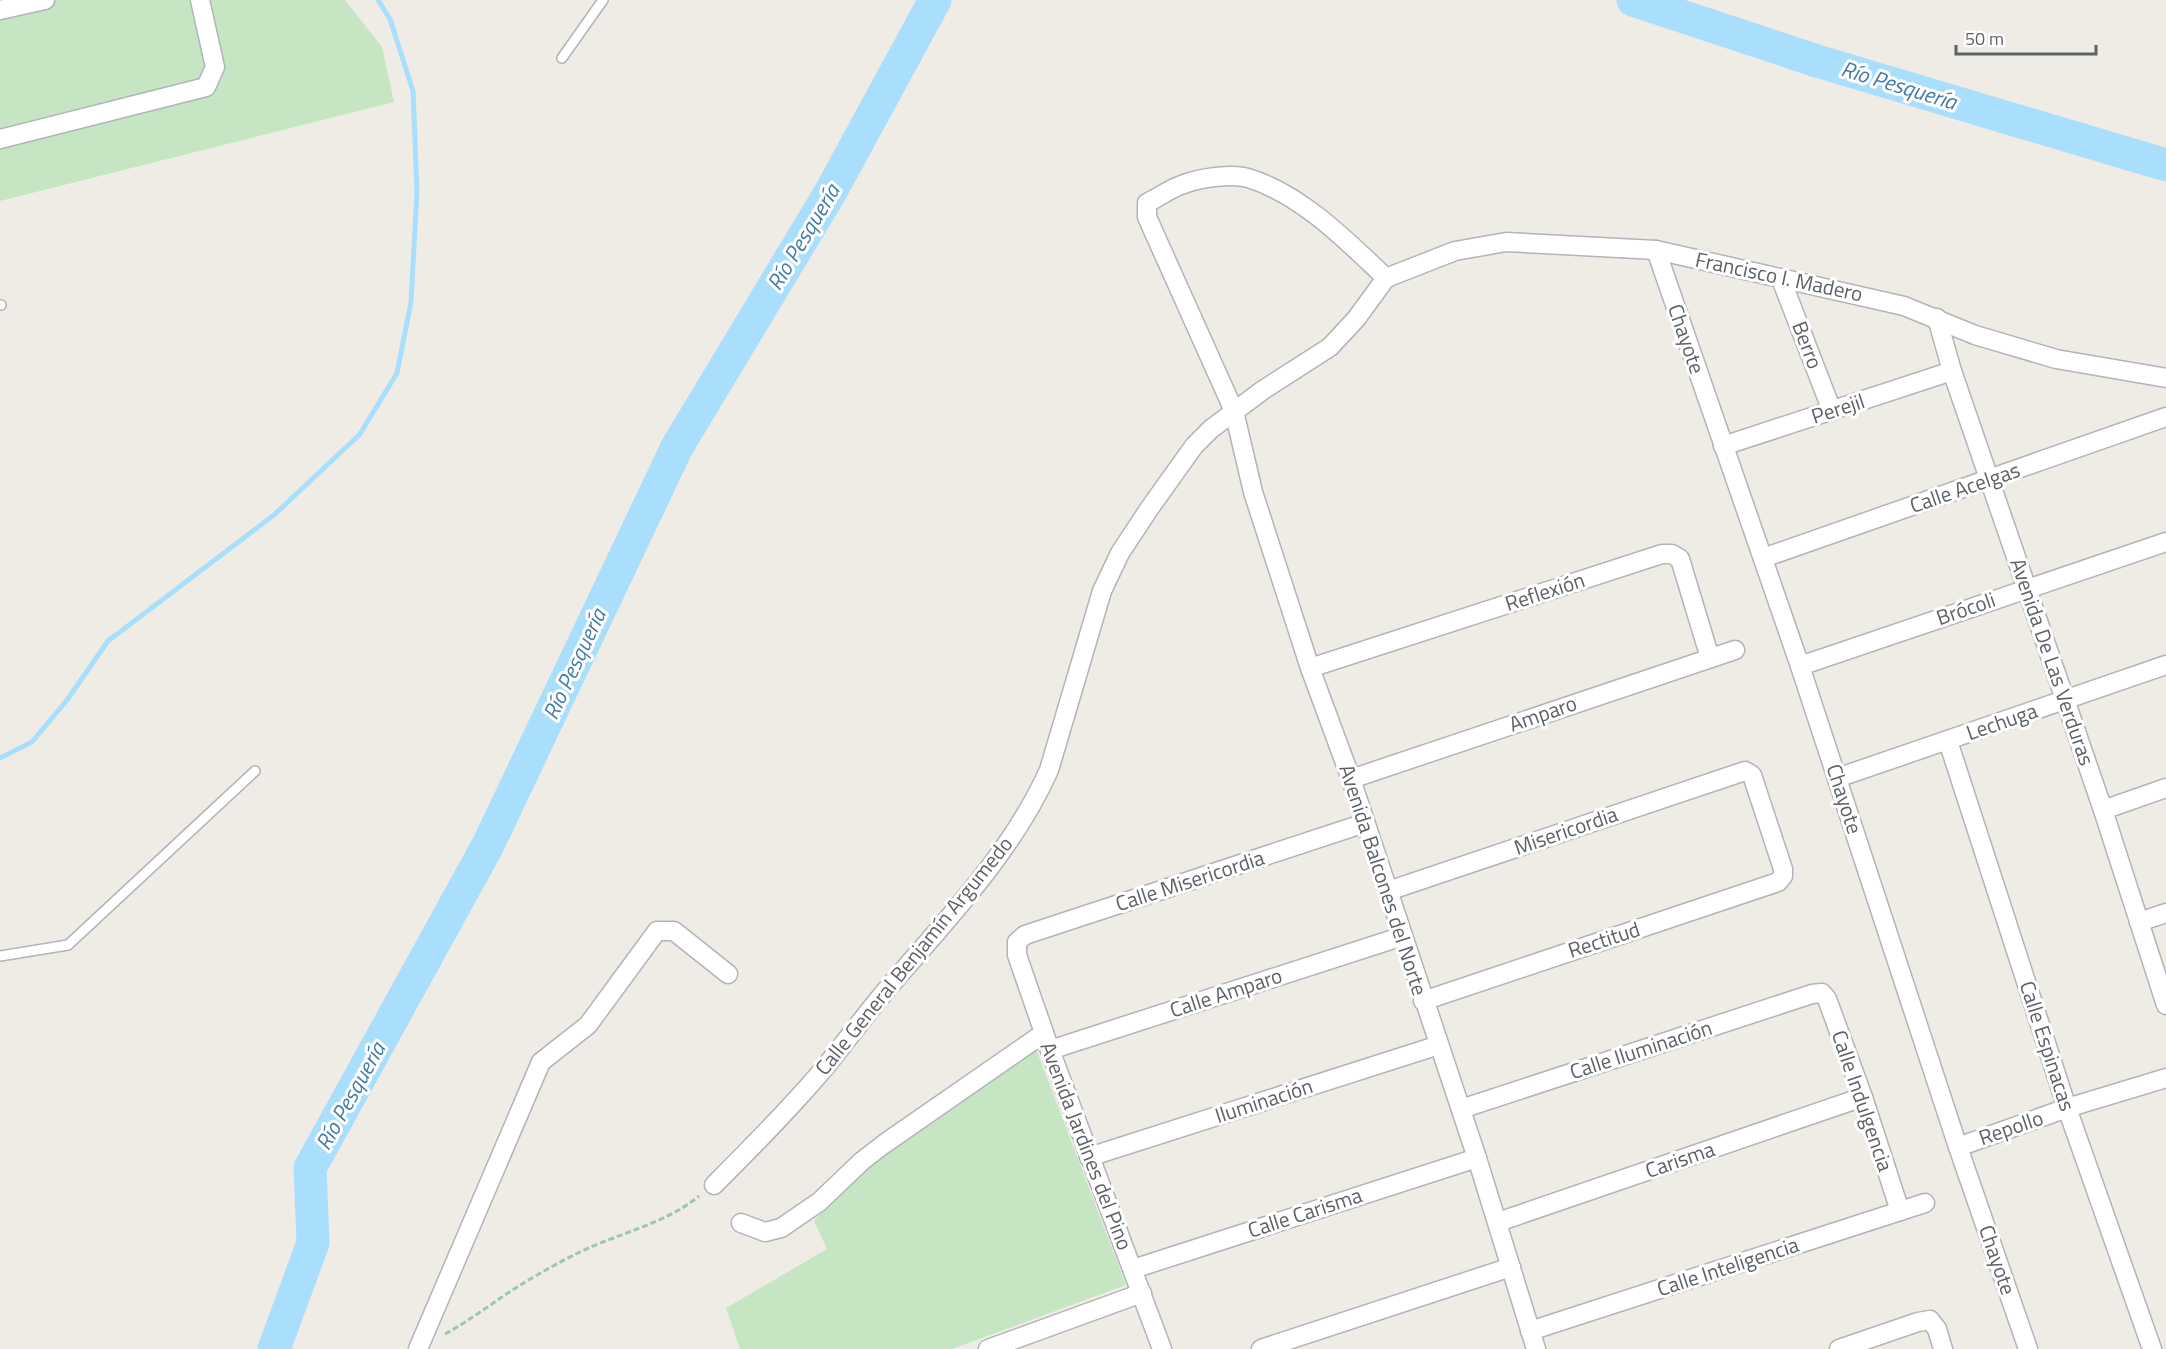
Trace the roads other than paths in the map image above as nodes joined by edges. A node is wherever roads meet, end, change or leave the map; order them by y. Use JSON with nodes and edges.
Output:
{"nodes":[{"id":1,"x":45,"y":0,"type":"edge"},
{"id":2,"x":200,"y":0,"type":"edge"},
{"id":3,"x":603,"y":0,"type":"edge"},
{"id":4,"x":0,"y":10,"type":"edge"},
{"id":5,"x":562,"y":58,"type":"dead end"},
{"id":6,"x":0,"y":139,"type":"edge"},
{"id":7,"x":1656,"y":250,"type":"junction"},
{"id":8,"x":1386,"y":278,"type":"junction"},
{"id":9,"x":1781,"y":279,"type":"junction"},
{"id":10,"x":1936,"y":318,"type":"junction"},
{"id":11,"x":1952,"y":371,"type":"junction"},
{"id":12,"x":2166,"y":378,"type":"edge"},
{"id":13,"x":1234,"y":411,"type":"junction"},
{"id":14,"x":1832,"y":411,"type":"junction"},
{"id":15,"x":2166,"y":417,"type":"edge"},
{"id":16,"x":1723,"y":446,"type":"junction"},
{"id":17,"x":1990,"y":479,"type":"junction"},
{"id":18,"x":2166,"y":542,"type":"edge"},
{"id":19,"x":1763,"y":558,"type":"junction"},
{"id":20,"x":2026,"y":588,"type":"junction"},
{"id":21,"x":1735,"y":650,"type":"dead end"},
{"id":22,"x":1710,"y":658,"type":"junction"},
{"id":23,"x":2166,"y":665,"type":"edge"},
{"id":24,"x":1800,"y":666,"type":"junction"},
{"id":25,"x":1310,"y":668,"type":"junction"},
{"id":26,"x":2064,"y":700,"type":"junction"},
{"id":27,"x":1948,"y":741,"type":"junction"},
{"id":28,"x":255,"y":771,"type":"dead end"},
{"id":29,"x":1837,"y":778,"type":"junction"},
{"id":30,"x":1351,"y":779,"type":"junction"},
{"id":31,"x":2166,"y":788,"type":"edge"},
{"id":32,"x":2103,"y":810,"type":"junction"},
{"id":33,"x":1365,"y":823,"type":"junction"},
{"id":34,"x":1784,"y":876,"type":"joint"},
{"id":35,"x":1388,"y":891,"type":"junction"},
{"id":36,"x":2166,"y":913,"type":"edge"},
{"id":37,"x":2139,"y":922,"type":"junction"},
{"id":38,"x":1403,"y":936,"type":"junction"},
{"id":39,"x":1017,"y":942,"type":"joint"},
{"id":40,"x":0,"y":956,"type":"edge"},
{"id":41,"x":728,"y":974,"type":"dead end"},
{"id":42,"x":1821,"y":993,"type":"joint"},
{"id":43,"x":1423,"y":1001,"type":"junction"},
{"id":44,"x":2166,"y":1005,"type":"edge"},
{"id":45,"x":1047,"y":1041,"type":"junction"},
{"id":46,"x":1438,"y":1045,"type":"junction"},
{"id":47,"x":2166,"y":1078,"type":"edge"},
{"id":48,"x":1863,"y":1097,"type":"junction"},
{"id":49,"x":2067,"y":1108,"type":"junction"},
{"id":50,"x":1461,"y":1109,"type":"junction"},
{"id":51,"x":1958,"y":1147,"type":"junction"},
{"id":52,"x":1089,"y":1157,"type":"junction"},
{"id":53,"x":1477,"y":1158,"type":"junction"},
{"id":54,"x":714,"y":1185,"type":"road end"},
{"id":55,"x":1925,"y":1203,"type":"dead end"},
{"id":56,"x":1900,"y":1211,"type":"junction"},
{"id":57,"x":1497,"y":1222,"type":"junction"},
{"id":58,"x":741,"y":1223,"type":"dead end"},
{"id":59,"x":1511,"y":1267,"type":"junction"},
{"id":60,"x":1133,"y":1269,"type":"junction"},
{"id":61,"x":1142,"y":1293,"type":"junction"},
{"id":62,"x":1530,"y":1331,"type":"junction"},
{"id":63,"x":419,"y":1348,"type":"edge"},
{"id":64,"x":988,"y":1349,"type":"edge"},
{"id":65,"x":1162,"y":1349,"type":"edge"},
{"id":66,"x":1261,"y":1349,"type":"edge"},
{"id":67,"x":1536,"y":1349,"type":"edge"},
{"id":68,"x":1839,"y":1349,"type":"edge"},
{"id":69,"x":1943,"y":1349,"type":"edge"},
{"id":70,"x":2028,"y":1349,"type":"edge"},
{"id":71,"x":2152,"y":1349,"type":"edge"}],
"edges":[{"from":1,"to":4,"type":"street"},
{"from":2,"to":6,"type":"street"},
{"from":3,"to":5,"type":"lane"},
{"from":7,"to":8,"type":"street","name":"Francisco I. Madero"},
{"from":7,"to":9,"type":"street","name":"Francisco I. Madero"},
{"from":7,"to":16,"type":"street","name":"Chayote"},
{"from":8,"to":13,"type":"street","name":"Calle General Benjamín Argumedo"},
{"from":8,"to":13,"type":"street","name":"Avenida Balcones del Norte"},
{"from":9,"to":10,"type":"street","name":"Francisco I. Madero"},
{"from":9,"to":14,"type":"street","name":"Berro"},
{"from":10,"to":11,"type":"street","name":"Avenida De Las Verduras"},
{"from":10,"to":12,"type":"street","name":"Francisco I. Madero"},
{"from":11,"to":14,"type":"street","name":"Perejil"},
{"from":11,"to":17,"type":"street","name":"Avenida De Las Verduras"},
{"from":13,"to":25,"type":"street","name":"Avenida Balcones del Norte"},
{"from":13,"to":54,"type":"street","name":"Calle General Benjamín Argumedo"},
{"from":14,"to":16,"type":"street","name":"Perejil"},
{"from":15,"to":17,"type":"street","name":"Calle Acelgas"},
{"from":16,"to":19,"type":"street","name":"Chayote"},
{"from":17,"to":19,"type":"street","name":"Calle Acelgas"},
{"from":17,"to":20,"type":"street","name":"Avenida De Las Verduras"},
{"from":18,"to":20,"type":"street","name":"Brócoli"},
{"from":19,"to":24,"type":"street","name":"Chayote"},
{"from":20,"to":24,"type":"street","name":"Brócoli"},
{"from":20,"to":26,"type":"street","name":"Avenida De Las Verduras"},
{"from":21,"to":22,"type":"street","name":"Amparo"},
{"from":22,"to":25,"type":"street","name":"Reflexión"},
{"from":22,"to":30,"type":"street","name":"Amparo"},
{"from":23,"to":26,"type":"street","name":"Lechuga"},
{"from":24,"to":29,"type":"street","name":"Chayote"},
{"from":25,"to":30,"type":"street","name":"Avenida Balcones del Norte"},
{"from":26,"to":27,"type":"street","name":"Lechuga"},
{"from":26,"to":32,"type":"street","name":"Avenida De Las Verduras"},
{"from":27,"to":29,"type":"street","name":"Lechuga"},
{"from":27,"to":49,"type":"street","name":"Calle Espinacas"},
{"from":28,"to":40,"type":"lane"},
{"from":29,"to":51,"type":"street","name":"Chayote"},
{"from":30,"to":33,"type":"street","name":"Avenida Balcones del Norte"},
{"from":31,"to":32,"type":"street"},
{"from":32,"to":37,"type":"street","name":"Avenida De Las Verduras"},
{"from":33,"to":35,"type":"street","name":"Avenida Balcones del Norte"},
{"from":33,"to":39,"type":"street","name":"Calle Misericordia"},
{"from":34,"to":35,"type":"street","name":"Misericordia"},
{"from":34,"to":43,"type":"street","name":"Rectitud"},
{"from":35,"to":38,"type":"street","name":"Avenida Balcones del Norte"},
{"from":36,"to":37,"type":"street"},
{"from":37,"to":44,"type":"street","name":"Avenida De Las Verduras"},
{"from":38,"to":43,"type":"street","name":"Avenida Balcones del Norte"},
{"from":38,"to":45,"type":"street","name":"Calle Amparo"},
{"from":39,"to":45,"type":"street","name":"Avenida Jardines del Pino"},
{"from":41,"to":63,"type":"street"},
{"from":42,"to":48,"type":"street","name":"Calle Indulgencia"},
{"from":42,"to":50,"type":"street","name":"Calle Iluminación"},
{"from":43,"to":46,"type":"street","name":"Avenida Balcones del Norte"},
{"from":45,"to":52,"type":"street","name":"Avenida Jardines del Pino"},
{"from":45,"to":58,"type":"street","name":"Calle Amparo"},
{"from":46,"to":50,"type":"street","name":"Avenida Balcones del Norte"},
{"from":46,"to":52,"type":"street","name":"Iluminación"},
{"from":47,"to":49,"type":"street","name":"Repollo"},
{"from":48,"to":56,"type":"street","name":"Calle Indulgencia"},
{"from":48,"to":57,"type":"street","name":"Carisma"},
{"from":49,"to":51,"type":"street","name":"Repollo"},
{"from":49,"to":71,"type":"street","name":"Calle Espinacas"},
{"from":50,"to":53,"type":"street","name":"Avenida Balcones del Norte"},
{"from":51,"to":70,"type":"street","name":"Chayote"},
{"from":52,"to":60,"type":"street","name":"Avenida Jardines del Pino"},
{"from":53,"to":57,"type":"street","name":"Avenida Balcones del Norte"},
{"from":53,"to":60,"type":"street","name":"Calle Carisma"},
{"from":55,"to":56,"type":"street","name":"Calle Inteligencia"},
{"from":56,"to":62,"type":"street","name":"Calle Inteligencia"},
{"from":57,"to":59,"type":"street","name":"Avenida Balcones del Norte"},
{"from":59,"to":62,"type":"street","name":"Avenida Balcones del Norte"},
{"from":59,"to":66,"type":"street"},
{"from":60,"to":61,"type":"street","name":"Avenida Jardines del Pino"},
{"from":61,"to":64,"type":"street"},
{"from":61,"to":65,"type":"street","name":"Avenida Jardines del Pino"},
{"from":62,"to":67,"type":"street","name":"Avenida Balcones del Norte"},
{"from":68,"to":69,"type":"street"}]}
